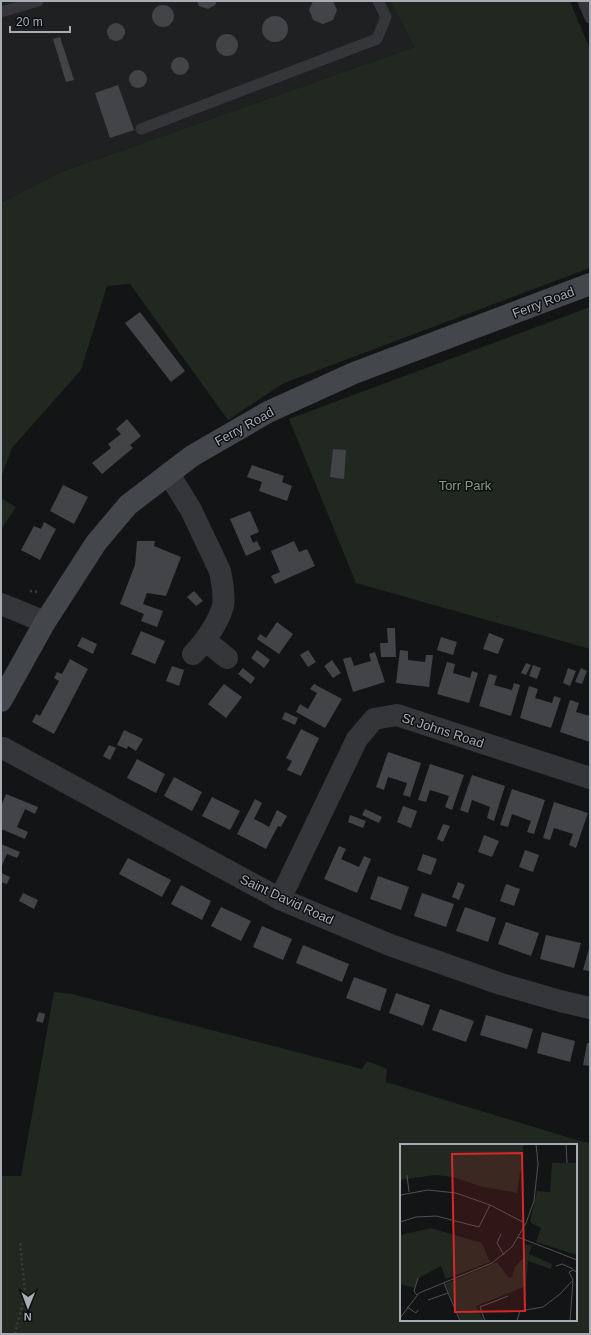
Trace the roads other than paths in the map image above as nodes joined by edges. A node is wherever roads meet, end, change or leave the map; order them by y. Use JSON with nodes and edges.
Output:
{"nodes":[{"id":1,"x":38,"y":1,"type":"edge"},
{"id":2,"x":378,"y":1,"type":"edge"},
{"id":3,"x":583,"y":1,"type":"edge"},
{"id":4,"x":1,"y":12,"type":"edge"},
{"id":5,"x":590,"y":18,"type":"edge"},
{"id":6,"x":140,"y":129,"type":"dead end"},
{"id":7,"x":590,"y":284,"type":"edge"},
{"id":8,"x":169,"y":474,"type":"junction"},
{"id":9,"x":1,"y":604,"type":"edge"},
{"id":10,"x":45,"y":622,"type":"junction"},
{"id":11,"x":227,"y":658,"type":"dead end"},
{"id":12,"x":1,"y":701,"type":"edge"},
{"id":13,"x":3,"y":748,"type":"dead end"},
{"id":14,"x":590,"y":778,"type":"edge"},
{"id":15,"x":280,"y":899,"type":"junction"},
{"id":16,"x":590,"y":1008,"type":"edge"}],
"edges":[{"from":1,"to":4,"type":"lane"},
{"from":2,"to":6,"type":"lane"},
{"from":3,"to":5,"type":"lane"},
{"from":7,"to":8,"type":"street","name":"Ferry Road"},
{"from":8,"to":10,"type":"street","name":"Ferry Road"},
{"from":8,"to":11,"type":"street"},
{"from":9,"to":10,"type":"street"},
{"from":10,"to":12,"type":"street","name":"Ferry Road"},
{"from":13,"to":15,"type":"street","name":"Saint David Road"},
{"from":14,"to":15,"type":"street","name":"St Johns Road"},
{"from":15,"to":16,"type":"street","name":"Saint David Road"}]}
